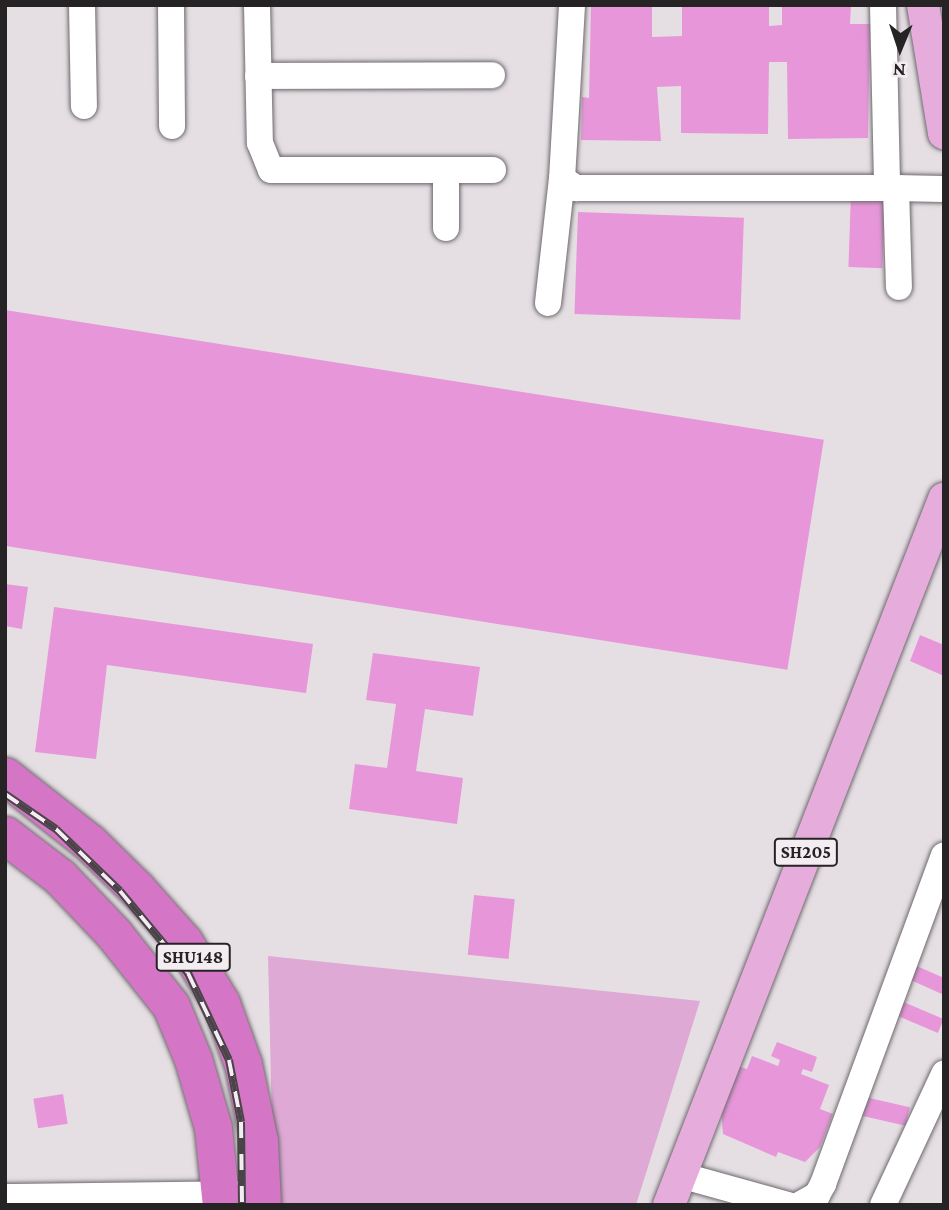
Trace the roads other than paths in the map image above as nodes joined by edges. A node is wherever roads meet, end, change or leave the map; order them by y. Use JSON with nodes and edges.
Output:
{"nodes":[{"id":1,"x":82,"y":5,"type":"edge"},
{"id":2,"x":171,"y":5,"type":"edge"},
{"id":3,"x":257,"y":5,"type":"edge"},
{"id":4,"x":572,"y":5,"type":"edge"},
{"id":5,"x":883,"y":5,"type":"edge"},
{"id":6,"x":923,"y":5,"type":"edge"},
{"id":7,"x":492,"y":75,"type":"dead end"},
{"id":8,"x":258,"y":76,"type":"junction"},
{"id":9,"x":84,"y":106,"type":"dead end"},
{"id":10,"x":172,"y":126,"type":"dead end"},
{"id":11,"x":944,"y":133,"type":"edge"},
{"id":12,"x":446,"y":170,"type":"junction"},
{"id":13,"x":493,"y":170,"type":"dead end"},
{"id":14,"x":562,"y":179,"type":"junction"},
{"id":15,"x":892,"y":188,"type":"junction"},
{"id":16,"x":944,"y":189,"type":"edge"},
{"id":17,"x":446,"y":228,"type":"dead end"},
{"id":18,"x":900,"y":287,"type":"dead end"},
{"id":19,"x":548,"y":303,"type":"dead end"},
{"id":20,"x":944,"y":499,"type":"edge"},
{"id":21,"x":5,"y":776,"type":"edge"},
{"id":22,"x":5,"y":835,"type":"edge"},
{"id":23,"x":944,"y":856,"type":"edge"},
{"id":24,"x":944,"y":1074,"type":"edge"},
{"id":25,"x":932,"y":1128,"type":"edge"},
{"id":26,"x":680,"y":1175,"type":"junction"},
{"id":27,"x":5,"y":1197,"type":"edge"},
{"id":28,"x":261,"y":1199,"type":"edge"},
{"id":29,"x":220,"y":1200,"type":"edge"},
{"id":30,"x":668,"y":1205,"type":"edge"},
{"id":31,"x":788,"y":1205,"type":"edge"},
{"id":32,"x":799,"y":1205,"type":"edge"},
{"id":33,"x":883,"y":1205,"type":"edge"}],
"edges":[{"from":1,"to":9,"type":"street"},
{"from":2,"to":10,"type":"street"},
{"from":3,"to":8,"type":"street"},
{"from":4,"to":14,"type":"street"},
{"from":5,"to":15,"type":"street"},
{"from":6,"to":11,"type":"main road"},
{"from":7,"to":8,"type":"street"},
{"from":8,"to":12,"type":"street"},
{"from":12,"to":13,"type":"street"},
{"from":12,"to":17,"type":"street"},
{"from":14,"to":15,"type":"street"},
{"from":14,"to":19,"type":"street"},
{"from":15,"to":16,"type":"street"},
{"from":15,"to":18,"type":"street"},
{"from":20,"to":26,"type":"main road","number":"SH205"},
{"from":21,"to":28,"type":"highway","number":"SHU148"},
{"from":22,"to":29,"type":"highway","number":"SHU148"},
{"from":23,"to":32,"type":"street"},
{"from":24,"to":25,"type":"street"},
{"from":25,"to":33,"type":"street"},
{"from":26,"to":30,"type":"main road","number":"SH205"},
{"from":26,"to":31,"type":"street"},
{"from":27,"to":29,"type":"street"},
{"from":28,"to":29,"type":"street"}]}
